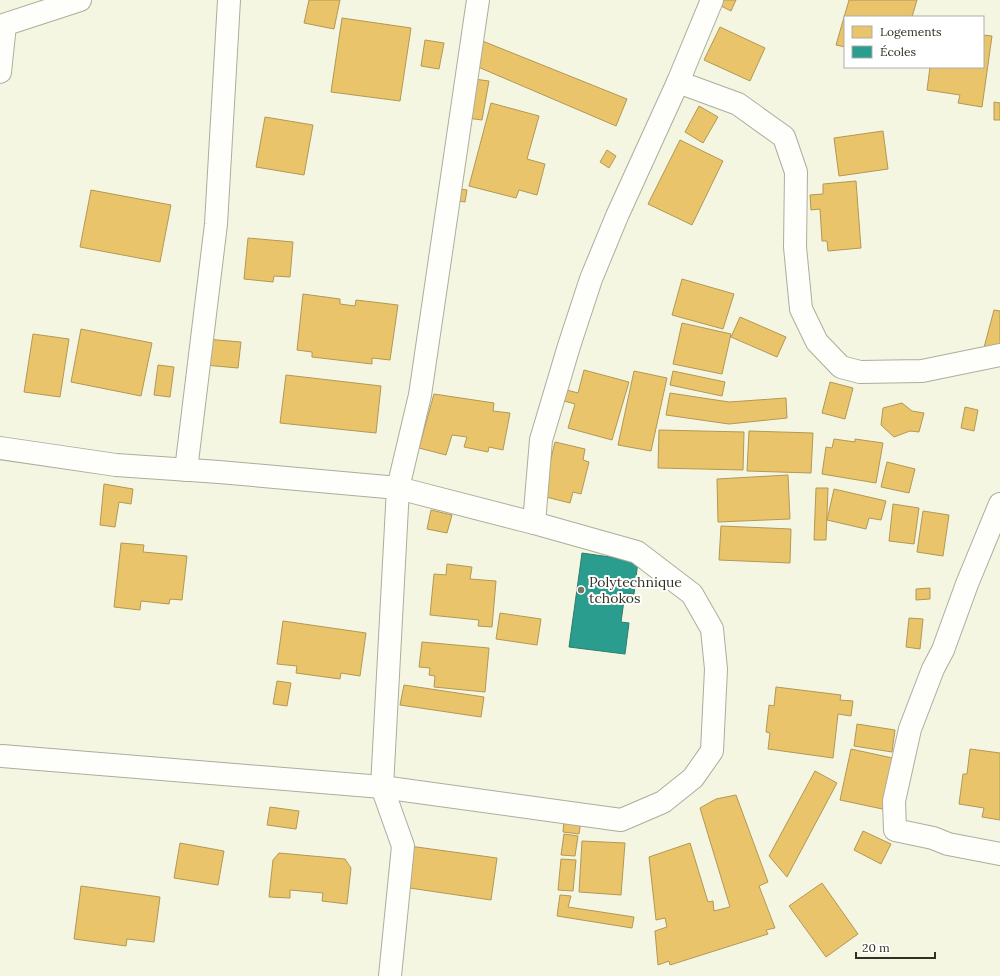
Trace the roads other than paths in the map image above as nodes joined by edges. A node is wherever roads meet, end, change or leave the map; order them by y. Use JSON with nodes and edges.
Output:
{"nodes":[{"id":1,"x":80,"y":0,"type":"edge"},
{"id":2,"x":229,"y":0,"type":"edge"},
{"id":3,"x":478,"y":0,"type":"edge"},
{"id":4,"x":712,"y":0,"type":"edge"},
{"id":5,"x":2,"y":25,"type":"edge"},
{"id":6,"x":0,"y":72,"type":"edge"},
{"id":7,"x":678,"y":82,"type":"junction"},
{"id":8,"x":1000,"y":356,"type":"edge"},
{"id":9,"x":0,"y":448,"type":"edge"},
{"id":10,"x":186,"y":470,"type":"junction"},
{"id":11,"x":398,"y":488,"type":"junction"},
{"id":12,"x":1000,"y":504,"type":"edge"},
{"id":13,"x":534,"y":523,"type":"junction"},
{"id":14,"x":2,"y":756,"type":"dead end"},
{"id":15,"x":382,"y":787,"type":"junction"},
{"id":16,"x":1000,"y":854,"type":"edge"},
{"id":17,"x":390,"y":976,"type":"edge"}],
"edges":[{"from":1,"to":5,"type":"street"},
{"from":2,"to":10,"type":"street"},
{"from":3,"to":11,"type":"street"},
{"from":4,"to":7,"type":"street"},
{"from":5,"to":6,"type":"street"},
{"from":7,"to":8,"type":"street"},
{"from":7,"to":13,"type":"street"},
{"from":9,"to":10,"type":"street"},
{"from":10,"to":11,"type":"street"},
{"from":11,"to":13,"type":"street"},
{"from":11,"to":15,"type":"street"},
{"from":12,"to":16,"type":"street"},
{"from":13,"to":15,"type":"street"},
{"from":14,"to":15,"type":"street"},
{"from":15,"to":17,"type":"street"}]}
